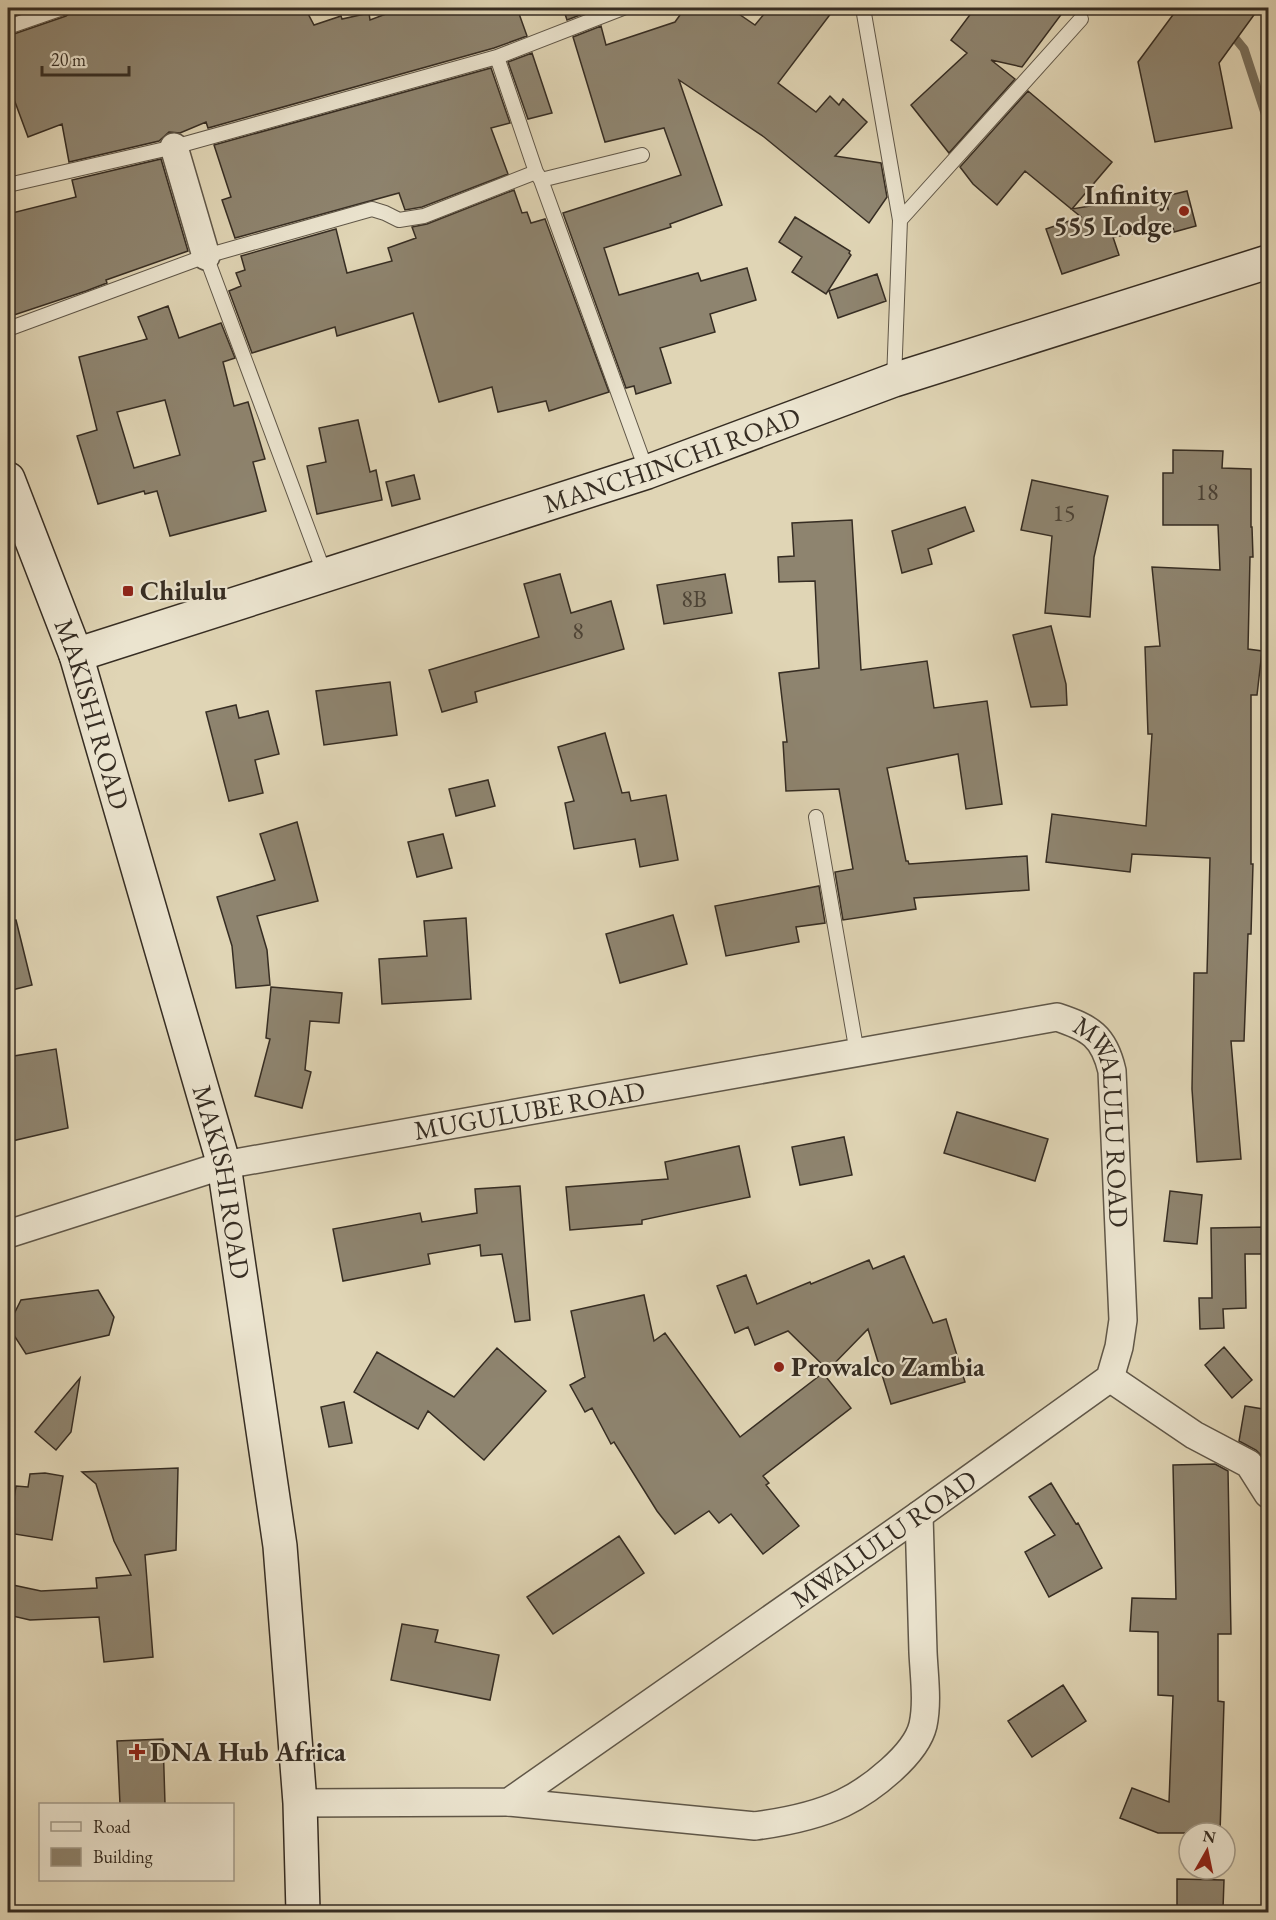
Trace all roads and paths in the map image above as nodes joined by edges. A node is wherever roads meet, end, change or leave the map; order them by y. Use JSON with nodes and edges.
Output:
{"nodes":[{"id":1,"x":63,"y":8,"type":"edge"},
{"id":2,"x":623,"y":8,"type":"edge"},
{"id":3,"x":863,"y":8,"type":"edge"},
{"id":4,"x":1081,"y":19,"type":"dead end"},
{"id":5,"x":8,"y":27,"type":"edge"},
{"id":6,"x":497,"y":57,"type":"junction"},
{"id":7,"x":174,"y":147,"type":"junction"},
{"id":8,"x":642,"y":155,"type":"dead end"},
{"id":9,"x":538,"y":176,"type":"junction"},
{"id":10,"x":8,"y":185,"type":"edge"},
{"id":11,"x":900,"y":220,"type":"junction"},
{"id":12,"x":206,"y":256,"type":"junction"},
{"id":13,"x":1269,"y":262,"type":"edge"},
{"id":14,"x":8,"y":329,"type":"edge"},
{"id":15,"x":894,"y":380,"type":"junction"},
{"id":16,"x":647,"y":472,"type":"junction"},
{"id":17,"x":8,"y":479,"type":"edge"},
{"id":18,"x":326,"y":576,"type":"junction"},
{"id":19,"x":76,"y":655,"type":"junction"},
{"id":20,"x":816,"y":817,"type":"dead end"},
{"id":21,"x":1058,"y":1017,"type":"joint"},
{"id":22,"x":857,"y":1053,"type":"junction"},
{"id":23,"x":224,"y":1165,"type":"junction"},
{"id":24,"x":8,"y":1234,"type":"edge"},
{"id":25,"x":1110,"y":1378,"type":"junction"},
{"id":26,"x":1269,"y":1494,"type":"edge"},
{"id":27,"x":919,"y":1515,"type":"junction"},
{"id":28,"x":509,"y":1802,"type":"junction"},
{"id":29,"x":300,"y":1803,"type":"junction"},
{"id":30,"x":303,"y":1912,"type":"edge"}],
"edges":[{"from":1,"to":5,"type":"lane"},
{"from":2,"to":6,"type":"lane"},
{"from":3,"to":11,"type":"lane"},
{"from":4,"to":11,"type":"lane"},
{"from":6,"to":7,"type":"lane"},
{"from":6,"to":9,"type":"lane"},
{"from":7,"to":10,"type":"lane"},
{"from":7,"to":12,"type":"street"},
{"from":8,"to":9,"type":"lane"},
{"from":9,"to":12,"type":"lane"},
{"from":9,"to":16,"type":"lane"},
{"from":11,"to":15,"type":"lane"},
{"from":12,"to":14,"type":"lane"},
{"from":12,"to":18,"type":"lane"},
{"from":13,"to":15,"type":"main road","name":"MANCHINCHI ROAD"},
{"from":15,"to":16,"type":"main road","name":"MANCHINCHI ROAD"},
{"from":16,"to":18,"type":"main road","name":"MANCHINCHI ROAD"},
{"from":17,"to":19,"type":"main road","name":"MAKISHI ROAD"},
{"from":18,"to":19,"type":"main road","name":"MANCHINCHI ROAD"},
{"from":19,"to":23,"type":"main road","name":"MAKISHI ROAD"},
{"from":20,"to":22,"type":"lane"},
{"from":21,"to":22,"type":"street","name":"MUGULUBE ROAD"},
{"from":21,"to":25,"type":"street","name":"MWALULU ROAD"},
{"from":22,"to":23,"type":"street","name":"MUGULUBE ROAD"},
{"from":23,"to":24,"type":"street","name":"MUGULUBE ROAD"},
{"from":23,"to":29,"type":"main road","name":"MAKISHI ROAD"},
{"from":25,"to":26,"type":"street"},
{"from":25,"to":27,"type":"street","name":"MWALULU ROAD"},
{"from":27,"to":28,"type":"street","name":"MWALULU ROAD"},
{"from":27,"to":28,"type":"street"},
{"from":28,"to":29,"type":"street"},
{"from":29,"to":30,"type":"main road","name":"MAKISHI ROAD"}]}
